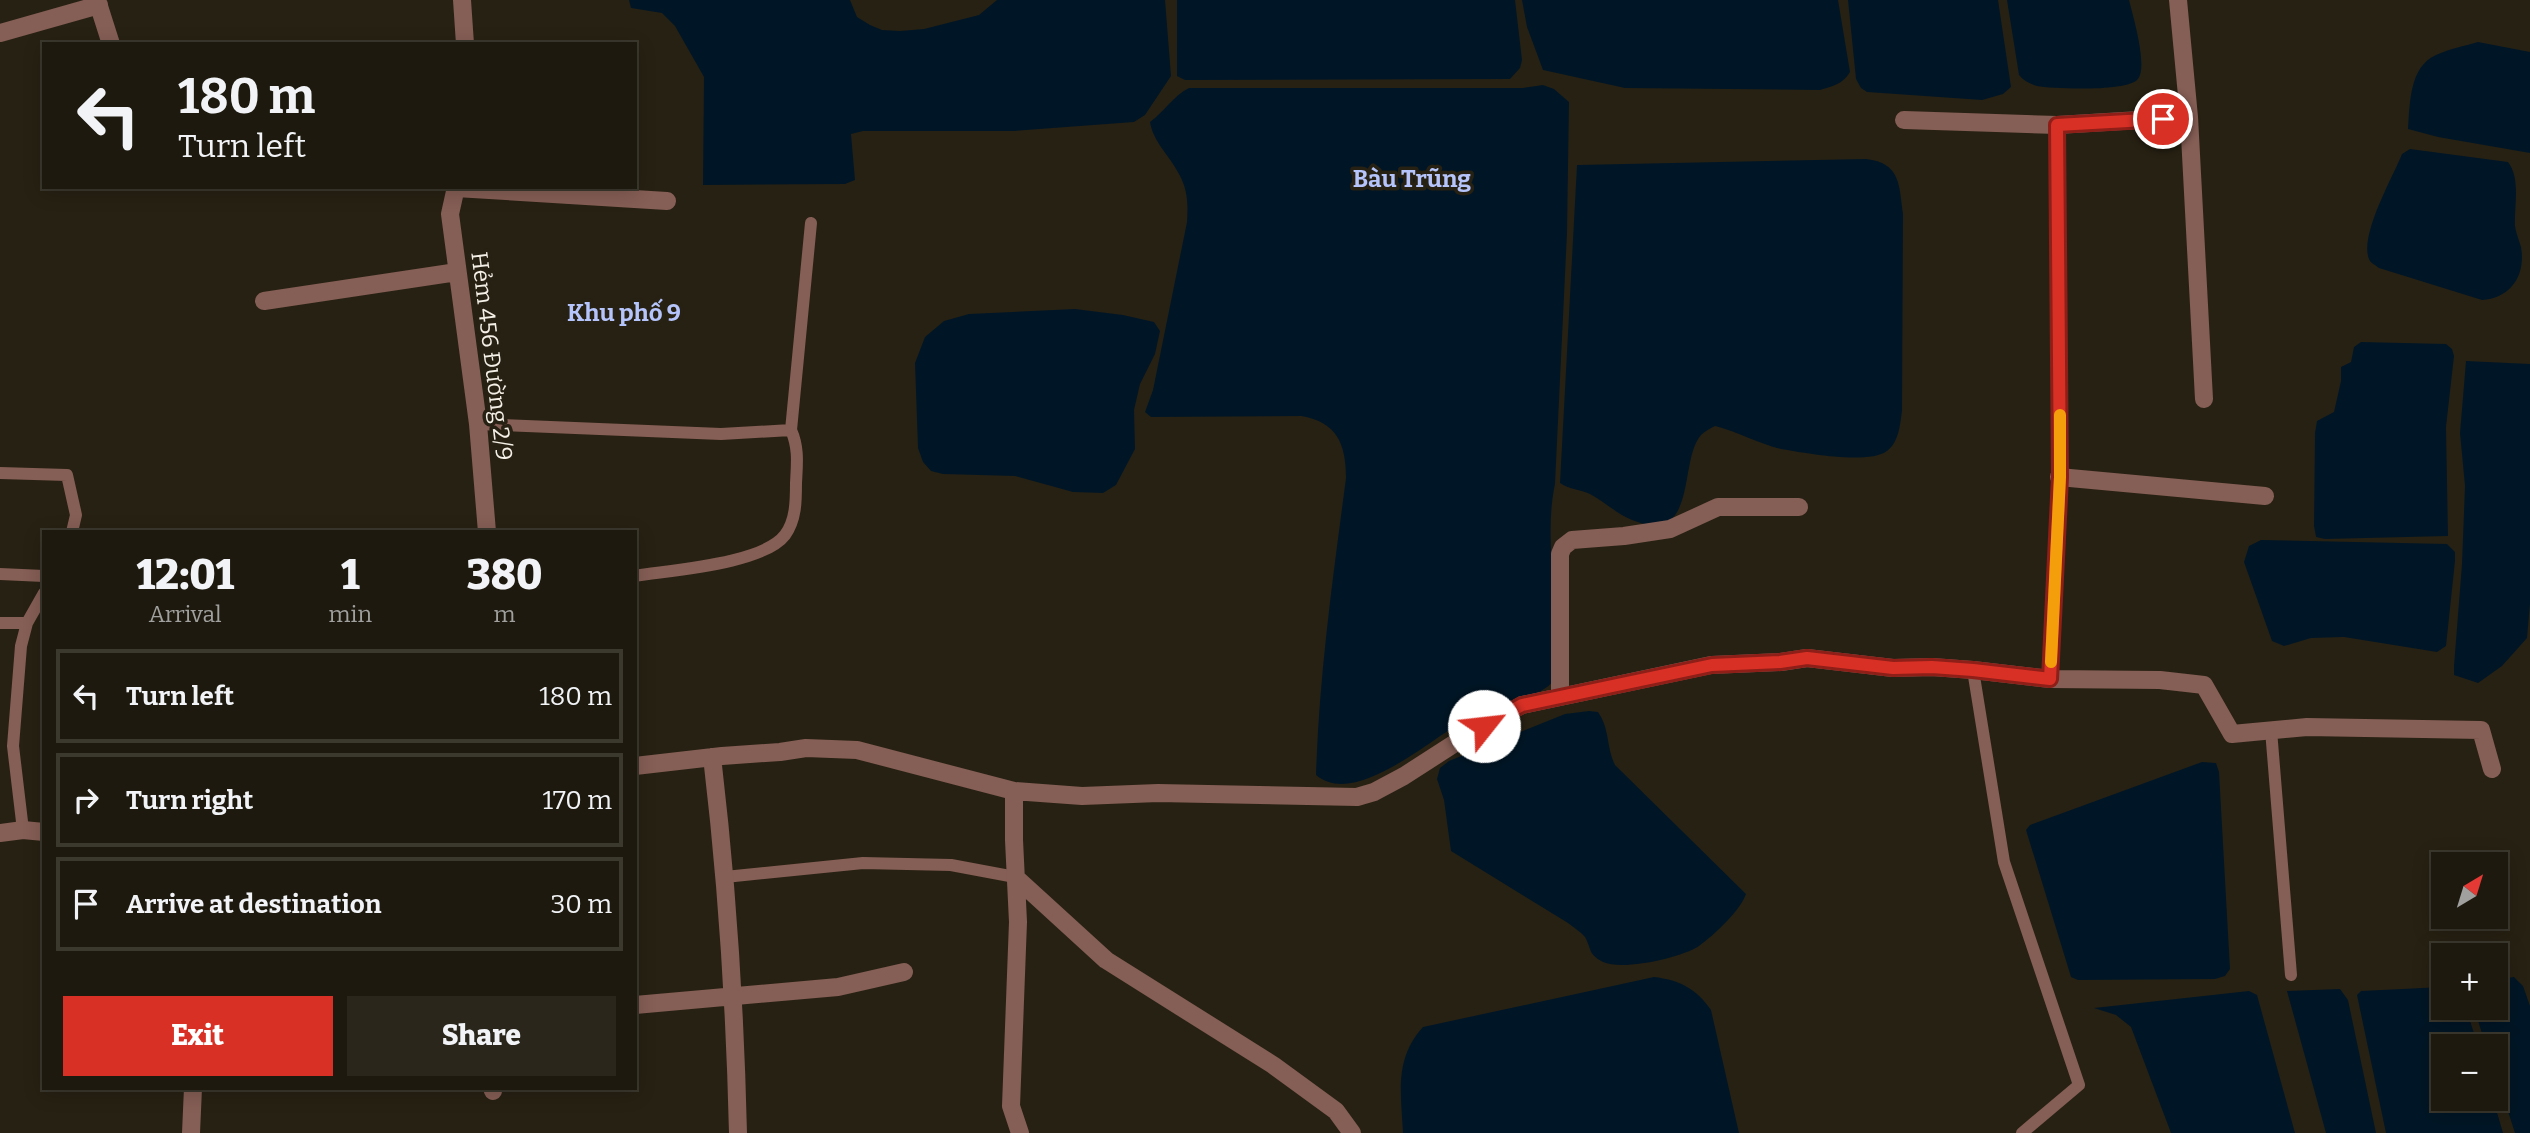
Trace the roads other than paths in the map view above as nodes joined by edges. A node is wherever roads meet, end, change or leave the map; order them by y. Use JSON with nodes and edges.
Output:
{"nodes":[{"id":1,"x":462,"y":0,"type":"edge"},
{"id":2,"x":2179,"y":0,"type":"edge"},
{"id":3,"x":98,"y":3,"type":"edge"},
{"id":4,"x":0,"y":33,"type":"edge"},
{"id":5,"x":110,"y":42,"type":"edge"},
{"id":6,"x":465,"y":42,"type":"edge"},
{"id":7,"x":2189,"y":117,"type":"junction"},
{"id":8,"x":1905,"y":120,"type":"dead end"},
{"id":9,"x":2057,"y":125,"type":"junction"},
{"id":10,"x":456,"y":189,"type":"edge"},
{"id":11,"x":486,"y":189,"type":"edge"},
{"id":12,"x":667,"y":201,"type":"dead end"},
{"id":13,"x":811,"y":223,"type":"dead end"},
{"id":14,"x":457,"y":272,"type":"junction"},
{"id":15,"x":264,"y":301,"type":"dead end"},
{"id":16,"x":2204,"y":399,"type":"dead end"},
{"id":17,"x":478,"y":424,"type":"junction"},
{"id":18,"x":791,"y":430,"type":"junction"},
{"id":19,"x":0,"y":473,"type":"edge"},
{"id":20,"x":2060,"y":477,"type":"junction"},
{"id":21,"x":2265,"y":496,"type":"dead end"},
{"id":22,"x":1799,"y":507,"type":"dead end"},
{"id":23,"x":72,"y":530,"type":"edge"},
{"id":24,"x":487,"y":530,"type":"edge"},
{"id":25,"x":0,"y":574,"type":"edge"},
{"id":26,"x":42,"y":576,"type":"edge"},
{"id":27,"x":637,"y":576,"type":"edge"},
{"id":28,"x":42,"y":597,"type":"edge"},
{"id":29,"x":0,"y":623,"type":"edge"},
{"id":30,"x":27,"y":624,"type":"junction"},
{"id":31,"x":1973,"y":670,"type":"junction"},
{"id":32,"x":2050,"y":679,"type":"junction"},
{"id":33,"x":1560,"y":696,"type":"junction"},
{"id":34,"x":2271,"y":730,"type":"junction"},
{"id":35,"x":712,"y":757,"type":"junction"},
{"id":36,"x":637,"y":765,"type":"edge"},
{"id":37,"x":2492,"y":769,"type":"dead end"},
{"id":38,"x":1014,"y":791,"type":"junction"},
{"id":39,"x":23,"y":830,"type":"junction"},
{"id":40,"x":42,"y":832,"type":"edge"},
{"id":41,"x":0,"y":833,"type":"edge"},
{"id":42,"x":724,"y":877,"type":"junction"},
{"id":43,"x":1015,"y":877,"type":"junction"},
{"id":44,"x":904,"y":972,"type":"dead end"},
{"id":45,"x":2291,"y":975,"type":"dead end"},
{"id":46,"x":734,"y":996,"type":"junction"},
{"id":47,"x":637,"y":1005,"type":"edge"},
{"id":48,"x":193,"y":1090,"type":"edge"},
{"id":49,"x":191,"y":1133,"type":"edge"},
{"id":50,"x":738,"y":1133,"type":"edge"},
{"id":51,"x":1020,"y":1133,"type":"edge"},
{"id":52,"x":1352,"y":1133,"type":"edge"},
{"id":53,"x":2022,"y":1133,"type":"edge"}],
"edges":[{"from":1,"to":6,"type":"street"},
{"from":2,"to":7,"type":"street"},
{"from":3,"to":4,"type":"street"},
{"from":3,"to":5,"type":"street"},
{"from":7,"to":9,"type":"street"},
{"from":7,"to":16,"type":"street"},
{"from":8,"to":9,"type":"street"},
{"from":9,"to":20,"type":"lane"},
{"from":10,"to":14,"type":"street","name":"Hẻm 456 Đường 2/9"},
{"from":11,"to":12,"type":"street"},
{"from":13,"to":18,"type":"lane"},
{"from":14,"to":15,"type":"street"},
{"from":14,"to":17,"type":"street","name":"Hẻm 456 Đường 2/9"},
{"from":17,"to":18,"type":"lane"},
{"from":17,"to":24,"type":"street","name":"Hẻm 456 Đường 2/9"},
{"from":18,"to":27,"type":"lane"},
{"from":19,"to":23,"type":"lane"},
{"from":20,"to":21,"type":"street"},
{"from":20,"to":32,"type":"lane"},
{"from":22,"to":33,"type":"street"},
{"from":25,"to":26,"type":"lane"},
{"from":28,"to":30,"type":"lane"},
{"from":29,"to":30,"type":"lane"},
{"from":30,"to":39,"type":"lane"},
{"from":31,"to":32,"type":"street"},
{"from":31,"to":33,"type":"street"},
{"from":31,"to":53,"type":"lane"},
{"from":32,"to":34,"type":"street"},
{"from":33,"to":38,"type":"street"},
{"from":34,"to":37,"type":"street"},
{"from":34,"to":45,"type":"lane"},
{"from":35,"to":36,"type":"street"},
{"from":35,"to":38,"type":"street"},
{"from":35,"to":42,"type":"street"},
{"from":38,"to":43,"type":"street"},
{"from":39,"to":40,"type":"street"},
{"from":39,"to":41,"type":"street"},
{"from":42,"to":43,"type":"lane"},
{"from":42,"to":46,"type":"street"},
{"from":43,"to":51,"type":"street"},
{"from":43,"to":52,"type":"street"},
{"from":44,"to":46,"type":"street"},
{"from":46,"to":47,"type":"street"},
{"from":46,"to":50,"type":"street"},
{"from":48,"to":49,"type":"street"}]}
